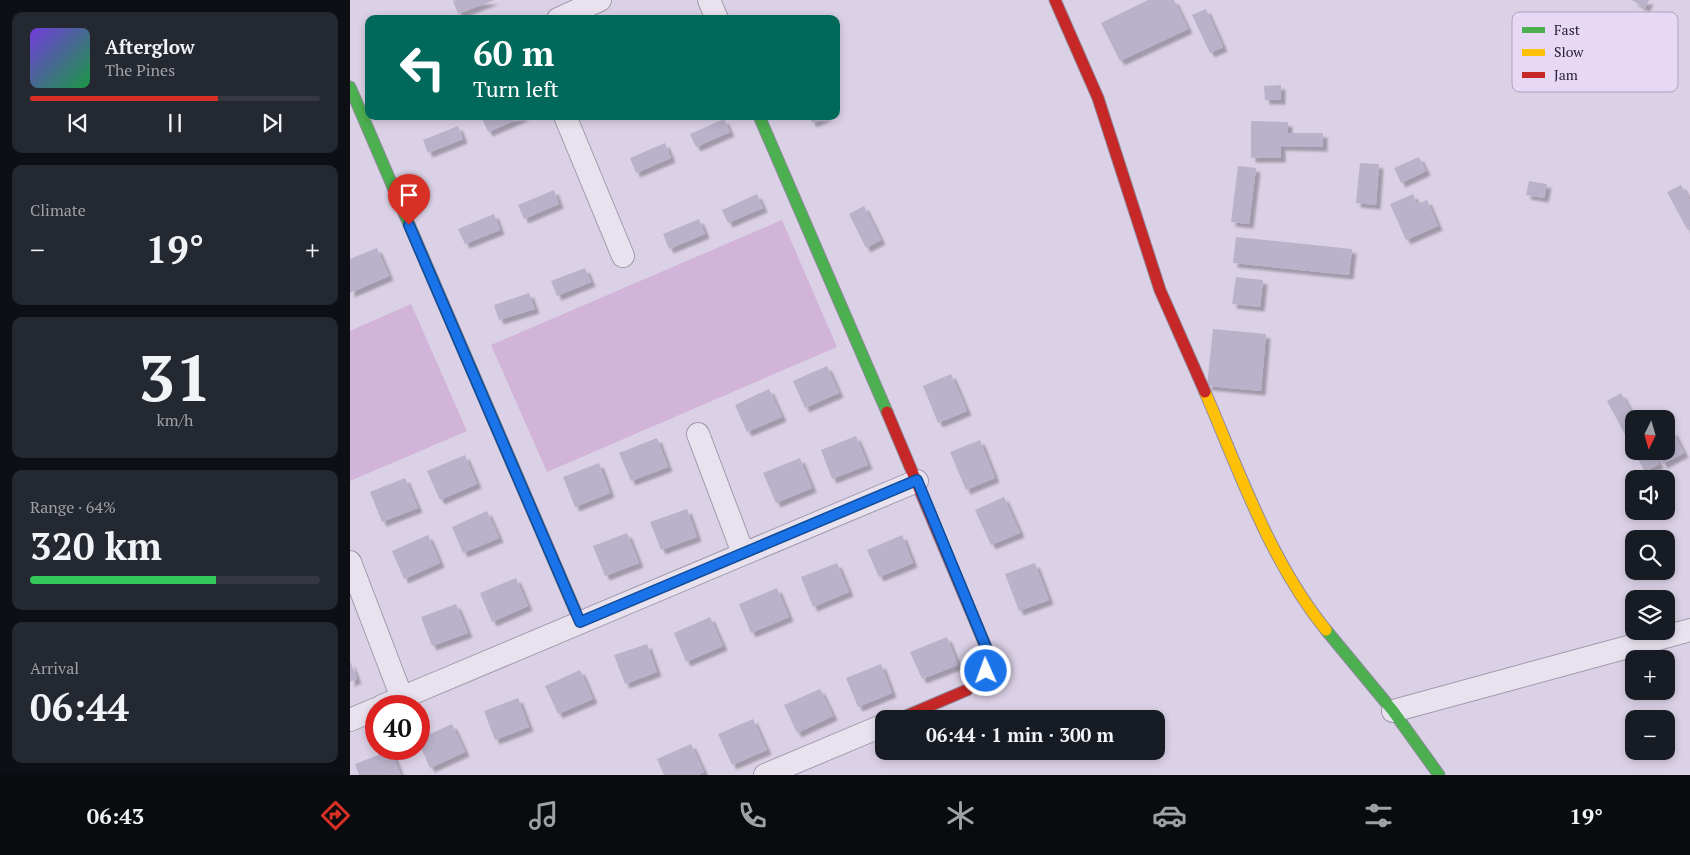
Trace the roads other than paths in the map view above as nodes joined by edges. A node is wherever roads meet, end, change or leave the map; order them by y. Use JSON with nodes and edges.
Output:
{"nodes":[{"id":1,"x":600,"y":0,"type":"edge"},
{"id":2,"x":709,"y":0,"type":"edge"},
{"id":3,"x":1055,"y":0,"type":"edge"},
{"id":4,"x":567,"y":15,"type":"edge"},
{"id":5,"x":715,"y":15,"type":"edge"},
{"id":6,"x":356,"y":95,"type":"edge"},
{"id":7,"x":365,"y":116,"type":"edge"},
{"id":8,"x":367,"y":120,"type":"edge"},
{"id":9,"x":567,"y":120,"type":"edge"},
{"id":10,"x":761,"y":120,"type":"edge"},
{"id":11,"x":623,"y":256,"type":"dead end"},
{"id":12,"x":698,"y":434,"type":"dead end"},
{"id":13,"x":917,"y":480,"type":"junction"},
{"id":14,"x":744,"y":553,"type":"junction"},
{"id":15,"x":350,"y":562,"type":"edge"},
{"id":16,"x":580,"y":622,"type":"junction"},
{"id":17,"x":1690,"y":630,"type":"edge"},
{"id":18,"x":390,"y":695,"type":"edge"},
{"id":19,"x":408,"y":695,"type":"edge"},
{"id":20,"x":920,"y":710,"type":"edge"},
{"id":21,"x":1392,"y":711,"type":"junction"},
{"id":22,"x":365,"y":714,"type":"edge"},
{"id":23,"x":350,"y":720,"type":"edge"},
{"id":24,"x":875,"y":729,"type":"edge"},
{"id":25,"x":765,"y":775,"type":"edge"},
{"id":26,"x":1439,"y":775,"type":"edge"}],
"edges":[{"from":1,"to":4,"type":"street"},
{"from":2,"to":5,"type":"street"},
{"from":3,"to":21,"type":"street"},
{"from":6,"to":7,"type":"street"},
{"from":8,"to":16,"type":"street"},
{"from":9,"to":11,"type":"street"},
{"from":10,"to":13,"type":"street"},
{"from":12,"to":14,"type":"street"},
{"from":13,"to":14,"type":"street"},
{"from":13,"to":20,"type":"street"},
{"from":14,"to":16,"type":"street"},
{"from":15,"to":18,"type":"street"},
{"from":16,"to":19,"type":"street"},
{"from":17,"to":21,"type":"street"},
{"from":21,"to":26,"type":"street"},
{"from":22,"to":23,"type":"street"},
{"from":24,"to":25,"type":"street"}]}
